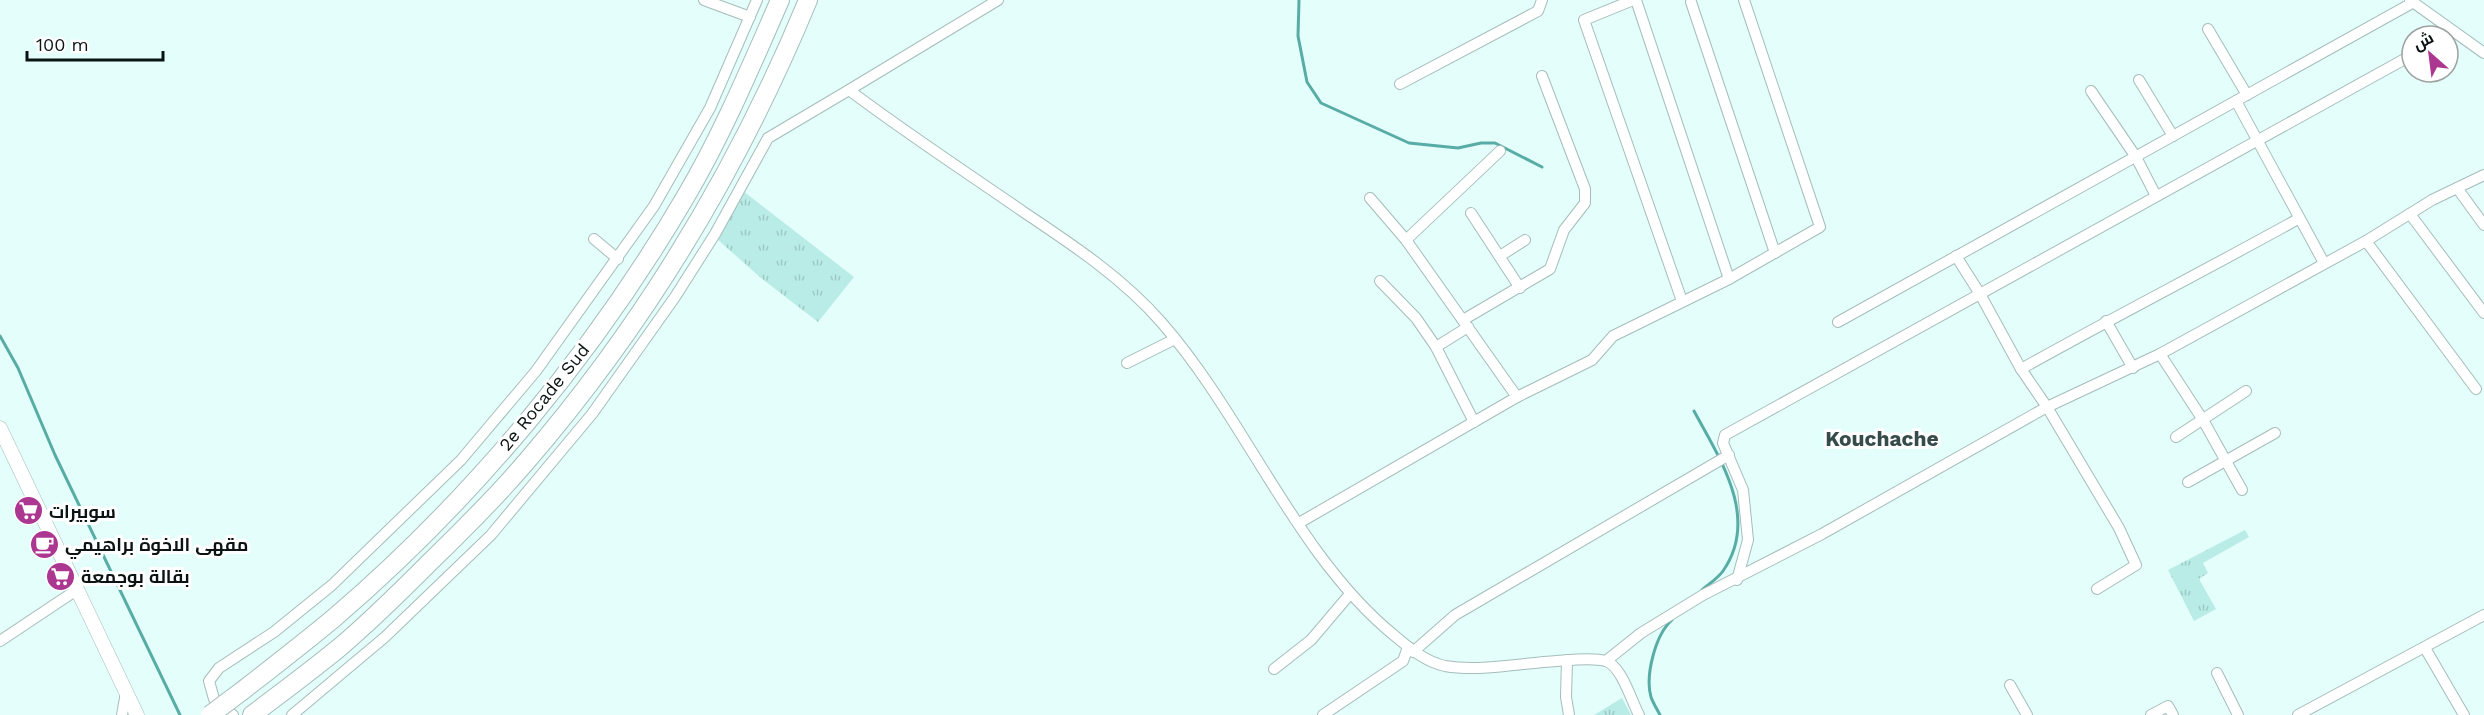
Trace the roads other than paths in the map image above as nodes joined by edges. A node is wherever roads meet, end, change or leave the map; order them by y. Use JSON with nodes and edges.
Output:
{"nodes":[{"id":1,"x":704,"y":0,"type":"edge"},
{"id":2,"x":756,"y":0,"type":"edge"},
{"id":3,"x":780,"y":0,"type":"edge"},
{"id":4,"x":808,"y":0,"type":"edge"},
{"id":5,"x":998,"y":0,"type":"edge"},
{"id":6,"x":1542,"y":0,"type":"edge"},
{"id":7,"x":1634,"y":0,"type":"edge"},
{"id":8,"x":1744,"y":0,"type":"edge"},
{"id":9,"x":2412,"y":1,"type":"edge"},
{"id":10,"x":1691,"y":2,"type":"dead end"},
{"id":11,"x":750,"y":17,"type":"junction"},
{"id":12,"x":2438,"y":24,"type":"edge"},
{"id":13,"x":2208,"y":29,"type":"dead end"},
{"id":14,"x":2460,"y":40,"type":"edge"},
{"id":15,"x":2484,"y":53,"type":"edge"},
{"id":16,"x":2400,"y":62,"type":"edge"},
{"id":17,"x":1542,"y":76,"type":"dead end"},
{"id":18,"x":2139,"y":80,"type":"dead end"},
{"id":19,"x":1400,"y":84,"type":"dead end"},
{"id":20,"x":849,"y":90,"type":"junction"},
{"id":21,"x":2091,"y":91,"type":"dead end"},
{"id":22,"x":2247,"y":95,"type":"junction"},
{"id":23,"x":2236,"y":101,"type":"junction"},
{"id":24,"x":2172,"y":136,"type":"junction"},
{"id":25,"x":2256,"y":141,"type":"junction"},
{"id":26,"x":1500,"y":151,"type":"dead end"},
{"id":27,"x":2136,"y":157,"type":"junction"},
{"id":28,"x":2484,"y":176,"type":"edge"},
{"id":29,"x":2457,"y":188,"type":"junction"},
{"id":30,"x":2156,"y":196,"type":"junction"},
{"id":31,"x":1370,"y":198,"type":"dead end"},
{"id":32,"x":1471,"y":213,"type":"dead end"},
{"id":33,"x":2410,"y":214,"type":"junction"},
{"id":34,"x":2298,"y":219,"type":"junction"},
{"id":35,"x":2484,"y":225,"type":"edge"},
{"id":36,"x":594,"y":239,"type":"dead end"},
{"id":37,"x":1406,"y":240,"type":"junction"},
{"id":38,"x":1525,"y":240,"type":"dead end"},
{"id":39,"x":2366,"y":241,"type":"junction"},
{"id":40,"x":1774,"y":254,"type":"junction"},
{"id":41,"x":1500,"y":256,"type":"junction"},
{"id":42,"x":1956,"y":256,"type":"junction"},
{"id":43,"x":618,"y":259,"type":"junction"},
{"id":44,"x":2324,"y":263,"type":"junction"},
{"id":45,"x":1729,"y":279,"type":"junction"},
{"id":46,"x":1380,"y":281,"type":"dead end"},
{"id":47,"x":1521,"y":288,"type":"junction"},
{"id":48,"x":1980,"y":294,"type":"junction"},
{"id":49,"x":1682,"y":301,"type":"junction"},
{"id":50,"x":2484,"y":314,"type":"edge"},
{"id":51,"x":2106,"y":321,"type":"junction"},
{"id":52,"x":1838,"y":322,"type":"dead end"},
{"id":53,"x":1465,"y":324,"type":"junction"},
{"id":54,"x":1175,"y":339,"type":"junction"},
{"id":55,"x":1436,"y":347,"type":"junction"},
{"id":56,"x":2160,"y":354,"type":"junction"},
{"id":57,"x":1127,"y":363,"type":"dead end"},
{"id":58,"x":2133,"y":368,"type":"junction"},
{"id":59,"x":2021,"y":369,"type":"junction"},
{"id":60,"x":2476,"y":389,"type":"dead end"},
{"id":61,"x":2246,"y":391,"type":"dead end"},
{"id":62,"x":1517,"y":397,"type":"junction"},
{"id":63,"x":2047,"y":407,"type":"junction"},
{"id":64,"x":2203,"y":420,"type":"junction"},
{"id":65,"x":1474,"y":422,"type":"junction"},
{"id":66,"x":0,"y":428,"type":"edge"},
{"id":67,"x":2274,"y":433,"type":"dead end"},
{"id":68,"x":2176,"y":437,"type":"dead end"},
{"id":69,"x":1729,"y":455,"type":"junction"},
{"id":70,"x":2226,"y":460,"type":"junction"},
{"id":71,"x":2188,"y":482,"type":"dead end"},
{"id":72,"x":2242,"y":490,"type":"dead end"},
{"id":73,"x":1299,"y":523,"type":"junction"},
{"id":74,"x":1737,"y":580,"type":"junction"},
{"id":75,"x":2097,"y":589,"type":"dead end"},
{"id":76,"x":78,"y":590,"type":"junction"},
{"id":77,"x":1350,"y":594,"type":"junction"},
{"id":78,"x":2484,"y":615,"type":"edge"},
{"id":79,"x":0,"y":641,"type":"edge"},
{"id":80,"x":2425,"y":648,"type":"junction"},
{"id":81,"x":1411,"y":649,"type":"junction"},
{"id":82,"x":1567,"y":660,"type":"junction"},
{"id":83,"x":1606,"y":661,"type":"junction"},
{"id":84,"x":1274,"y":669,"type":"dead end"},
{"id":85,"x":2217,"y":673,"type":"dead end"},
{"id":86,"x":2010,"y":685,"type":"dead end"},
{"id":87,"x":127,"y":690,"type":"junction"},
{"id":88,"x":122,"y":715,"type":"edge"},
{"id":89,"x":137,"y":715,"type":"edge"},
{"id":90,"x":210,"y":715,"type":"edge"},
{"id":91,"x":233,"y":715,"type":"edge"},
{"id":92,"x":252,"y":715,"type":"edge"},
{"id":93,"x":292,"y":715,"type":"edge"},
{"id":94,"x":1323,"y":715,"type":"edge"},
{"id":95,"x":1569,"y":715,"type":"edge"},
{"id":96,"x":1639,"y":715,"type":"edge"},
{"id":97,"x":2027,"y":715,"type":"edge"},
{"id":98,"x":2151,"y":715,"type":"edge"},
{"id":99,"x":2173,"y":715,"type":"edge"},
{"id":100,"x":2238,"y":715,"type":"edge"},
{"id":101,"x":2298,"y":715,"type":"edge"},
{"id":102,"x":2464,"y":715,"type":"edge"}],
"edges":[{"from":1,"to":11,"type":"street"},
{"from":2,"to":11,"type":"street"},
{"from":3,"to":90,"type":"highway","name":"2e Rocade Sud","bridge":true},
{"from":4,"to":92,"type":"highway","name":"2e Rocade Sud"},
{"from":5,"to":20,"type":"street"},
{"from":6,"to":19,"type":"street"},
{"from":7,"to":45,"type":"street"},
{"from":7,"to":49,"type":"street"},
{"from":8,"to":40,"type":"street"},
{"from":9,"to":12,"type":"street"},
{"from":9,"to":22,"type":"street"},
{"from":10,"to":40,"type":"street"},
{"from":11,"to":43,"type":"street"},
{"from":13,"to":22,"type":"street"},
{"from":14,"to":15,"type":"street"},
{"from":16,"to":25,"type":"street"},
{"from":17,"to":47,"type":"street"},
{"from":18,"to":24,"type":"street"},
{"from":20,"to":54,"type":"street"},
{"from":20,"to":93,"type":"street"},
{"from":21,"to":27,"type":"street"},
{"from":22,"to":23,"type":"street"},
{"from":23,"to":24,"type":"street"},
{"from":23,"to":25,"type":"street"},
{"from":24,"to":27,"type":"street"},
{"from":25,"to":30,"type":"street"},
{"from":25,"to":34,"type":"street"},
{"from":26,"to":37,"type":"street"},
{"from":27,"to":30,"type":"street"},
{"from":27,"to":42,"type":"street"},
{"from":28,"to":29,"type":"street"},
{"from":29,"to":33,"type":"street"},
{"from":29,"to":35,"type":"street"},
{"from":30,"to":48,"type":"street"},
{"from":31,"to":37,"type":"street"},
{"from":32,"to":41,"type":"street"},
{"from":33,"to":39,"type":"street"},
{"from":33,"to":50,"type":"street"},
{"from":34,"to":44,"type":"street"},
{"from":34,"to":51,"type":"street"},
{"from":36,"to":43,"type":"street"},
{"from":37,"to":53,"type":"street"},
{"from":38,"to":41,"type":"street"},
{"from":39,"to":44,"type":"street"},
{"from":39,"to":60,"type":"street"},
{"from":40,"to":45,"type":"street"},
{"from":41,"to":47,"type":"street"},
{"from":42,"to":48,"type":"street"},
{"from":42,"to":52,"type":"street"},
{"from":43,"to":91,"type":"street"},
{"from":44,"to":56,"type":"street"},
{"from":45,"to":49,"type":"street"},
{"from":46,"to":55,"type":"street"},
{"from":47,"to":53,"type":"street"},
{"from":48,"to":59,"type":"street"},
{"from":48,"to":69,"type":"street"},
{"from":49,"to":62,"type":"street"},
{"from":51,"to":58,"type":"street"},
{"from":51,"to":59,"type":"street"},
{"from":53,"to":55,"type":"street"},
{"from":53,"to":62,"type":"street"},
{"from":54,"to":57,"type":"street"},
{"from":54,"to":73,"type":"street"},
{"from":55,"to":65,"type":"street"},
{"from":56,"to":58,"type":"street"},
{"from":56,"to":64,"type":"street"},
{"from":58,"to":63,"type":"street"},
{"from":59,"to":63,"type":"street"},
{"from":61,"to":64,"type":"street"},
{"from":62,"to":65,"type":"street"},
{"from":63,"to":74,"type":"street"},
{"from":63,"to":75,"type":"street"},
{"from":64,"to":68,"type":"street"},
{"from":64,"to":70,"type":"street"},
{"from":65,"to":73,"type":"street"},
{"from":66,"to":76,"type":"street"},
{"from":67,"to":70,"type":"street"},
{"from":69,"to":74,"type":"street"},
{"from":69,"to":81,"type":"street"},
{"from":70,"to":71,"type":"street"},
{"from":70,"to":72,"type":"street"},
{"from":73,"to":77,"type":"street"},
{"from":74,"to":83,"type":"street"},
{"from":76,"to":79,"type":"street"},
{"from":76,"to":87,"type":"street"},
{"from":77,"to":81,"type":"street"},
{"from":77,"to":84,"type":"street"},
{"from":78,"to":80,"type":"street"},
{"from":80,"to":101,"type":"street"},
{"from":80,"to":102,"type":"street"},
{"from":81,"to":82,"type":"street"},
{"from":81,"to":94,"type":"street"},
{"from":82,"to":83,"type":"street"},
{"from":82,"to":95,"type":"street"},
{"from":83,"to":96,"type":"street"},
{"from":85,"to":100,"type":"street"},
{"from":86,"to":97,"type":"street"},
{"from":87,"to":88,"type":"street"},
{"from":87,"to":89,"type":"street"},
{"from":98,"to":99,"type":"street"}]}
